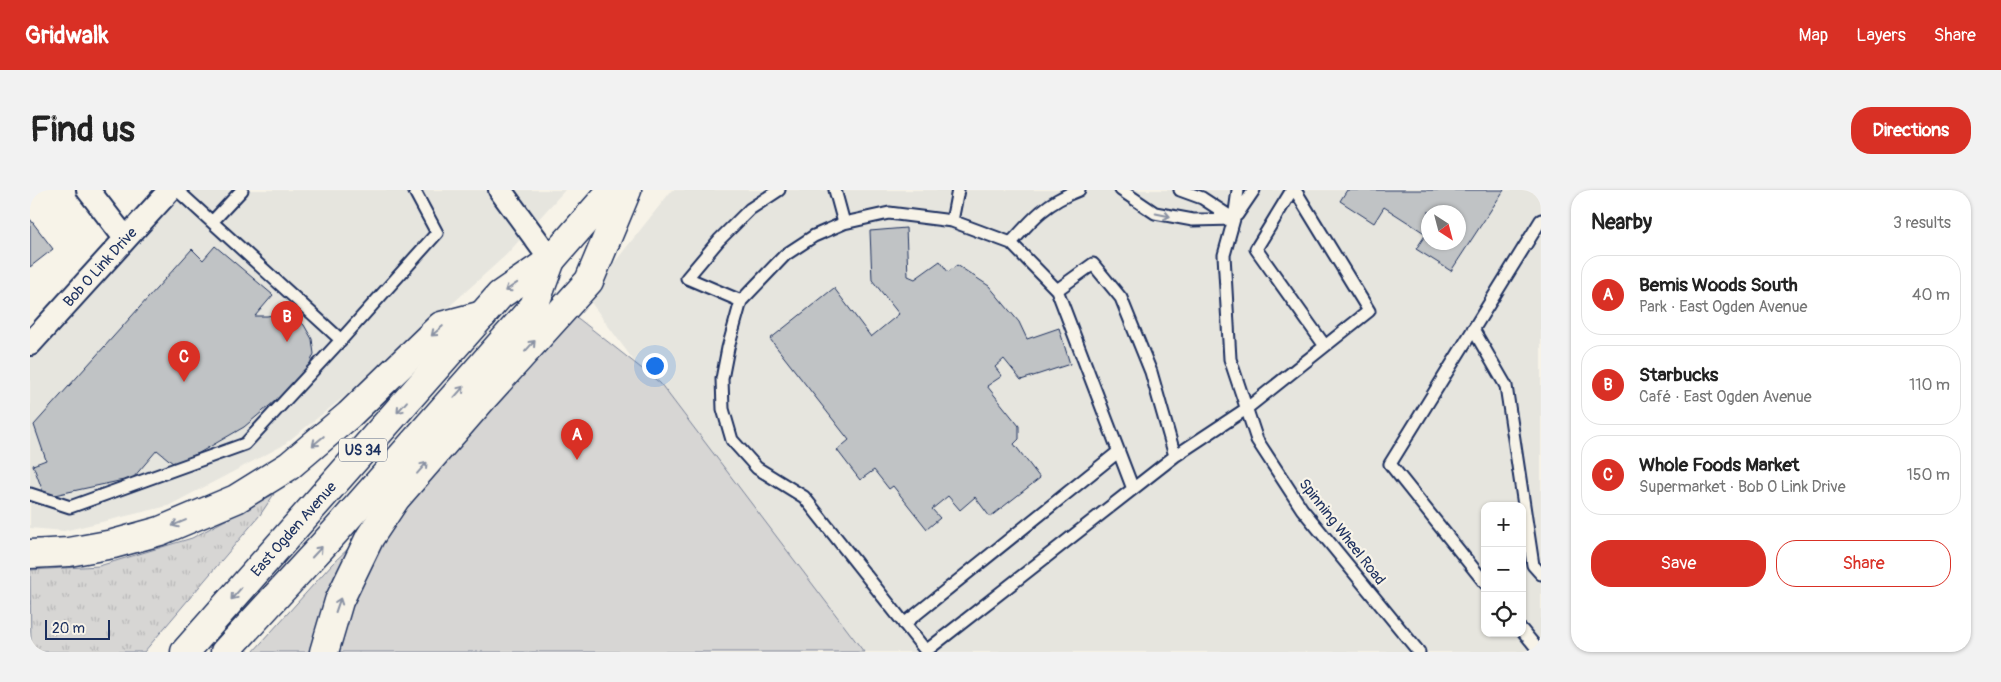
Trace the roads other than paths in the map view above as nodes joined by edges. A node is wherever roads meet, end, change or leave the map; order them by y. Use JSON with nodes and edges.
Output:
{"nodes":[{"id":1,"x":88,"y":190,"type":"edge"},
{"id":2,"x":170,"y":190,"type":"edge"},
{"id":3,"x":177,"y":190,"type":"edge"},
{"id":4,"x":242,"y":190,"type":"edge"},
{"id":5,"x":414,"y":190,"type":"edge"},
{"id":6,"x":500,"y":190,"type":"edge"},
{"id":7,"x":612,"y":190,"type":"edge"},
{"id":8,"x":627,"y":190,"type":"edge"},
{"id":9,"x":779,"y":190,"type":"edge"},
{"id":10,"x":835,"y":190,"type":"edge"},
{"id":11,"x":958,"y":190,"type":"edge"},
{"id":12,"x":1079,"y":190,"type":"edge"},
{"id":13,"x":1121,"y":190,"type":"edge"},
{"id":14,"x":1180,"y":190,"type":"edge"},
{"id":15,"x":1238,"y":190,"type":"edge"},
{"id":16,"x":1254,"y":190,"type":"edge"},
{"id":17,"x":1293,"y":190,"type":"edge"},
{"id":18,"x":1234,"y":219,"type":"junction"},
{"id":19,"x":1541,"y":220,"type":"edge"},
{"id":20,"x":952,"y":221,"type":"junction"},
{"id":21,"x":212,"y":222,"type":"junction"},
{"id":22,"x":844,"y":223,"type":"junction"},
{"id":23,"x":125,"y":238,"type":"junction"},
{"id":24,"x":1011,"y":242,"type":"junction"},
{"id":25,"x":551,"y":260,"type":"junction"},
{"id":26,"x":1057,"y":290,"type":"junction"},
{"id":27,"x":742,"y":301,"type":"junction"},
{"id":28,"x":483,"y":315,"type":"junction"},
{"id":29,"x":1473,"y":329,"type":"junction"},
{"id":30,"x":341,"y":340,"type":"junction"},
{"id":31,"x":30,"y":344,"type":"edge"},
{"id":32,"x":1326,"y":346,"type":"junction"},
{"id":33,"x":1246,"y":409,"type":"junction"},
{"id":34,"x":1118,"y":452,"type":"junction"},
{"id":35,"x":1175,"y":456,"type":"junction"},
{"id":36,"x":1132,"y":489,"type":"junction"},
{"id":37,"x":30,"y":494,"type":"edge"},
{"id":38,"x":30,"y":554,"type":"edge"},
{"id":39,"x":1541,"y":574,"type":"edge"},
{"id":40,"x":1481,"y":578,"type":"edge"},
{"id":41,"x":904,"y":624,"type":"junction"},
{"id":42,"x":1526,"y":635,"type":"edge"},
{"id":43,"x":185,"y":652,"type":"edge"},
{"id":44,"x":225,"y":652,"type":"edge"},
{"id":45,"x":324,"y":652,"type":"edge"},
{"id":46,"x":1418,"y":652,"type":"edge"},
{"id":47,"x":1540,"y":652,"type":"edge"}],
"edges":[{"from":1,"to":23,"type":"street"},
{"from":2,"to":23,"type":"street","name":"Bob O Link Drive"},
{"from":3,"to":21,"type":"lane"},
{"from":4,"to":21,"type":"lane"},
{"from":5,"to":30,"type":"lane"},
{"from":6,"to":25,"type":"street"},
{"from":7,"to":25,"type":"main road","name":"East Ogden Avenue","number":"US 34"},
{"from":45,"to":8,"type":"main road","one_way":true},
{"from":9,"to":27,"type":"lane"},
{"from":10,"to":22,"type":"lane"},
{"from":11,"to":20,"type":"lane"},
{"from":12,"to":24,"type":"lane"},
{"from":13,"to":18,"type":"lane","one_way":true},
{"from":14,"to":18,"type":"lane"},
{"from":15,"to":18,"type":"lane","name":"Spinning Wheel Road"},
{"from":16,"to":18,"type":"lane","name":"Spinning Wheel Road"},
{"from":17,"to":32,"type":"lane"},
{"from":17,"to":32,"type":"lane"},
{"from":18,"to":33,"type":"lane","name":"Spinning Wheel Road"},
{"from":19,"to":29,"type":"lane"},
{"from":20,"to":22,"type":"lane"},
{"from":20,"to":24,"type":"lane"},
{"from":21,"to":30,"type":"lane"},
{"from":22,"to":27,"type":"lane"},
{"from":23,"to":31,"type":"street","name":"Bob O Link Drive"},
{"from":24,"to":26,"type":"lane"},
{"from":25,"to":28,"type":"main road","name":"East Ogden Avenue","number":"US 34","one_way":true},
{"from":44,"to":25,"type":"main road","name":"East Ogden Avenue","number":"US 34","one_way":true},
{"from":26,"to":34,"type":"lane"},
{"from":26,"to":35,"type":"lane"},
{"from":27,"to":41,"type":"lane"},
{"from":28,"to":38,"type":"main road","one_way":true},
{"from":28,"to":43,"type":"main road","name":"East Ogden Avenue","number":"US 34","one_way":true},
{"from":29,"to":39,"type":"lane"},
{"from":29,"to":40,"type":"lane"},
{"from":30,"to":37,"type":"lane"},
{"from":32,"to":33,"type":"lane"},
{"from":33,"to":35,"type":"lane"},
{"from":33,"to":46,"type":"lane","name":"Spinning Wheel Road"},
{"from":34,"to":36,"type":"lane"},
{"from":34,"to":41,"type":"lane"},
{"from":35,"to":36,"type":"lane"},
{"from":36,"to":41,"type":"lane"},
{"from":42,"to":47,"type":"lane"}]}
